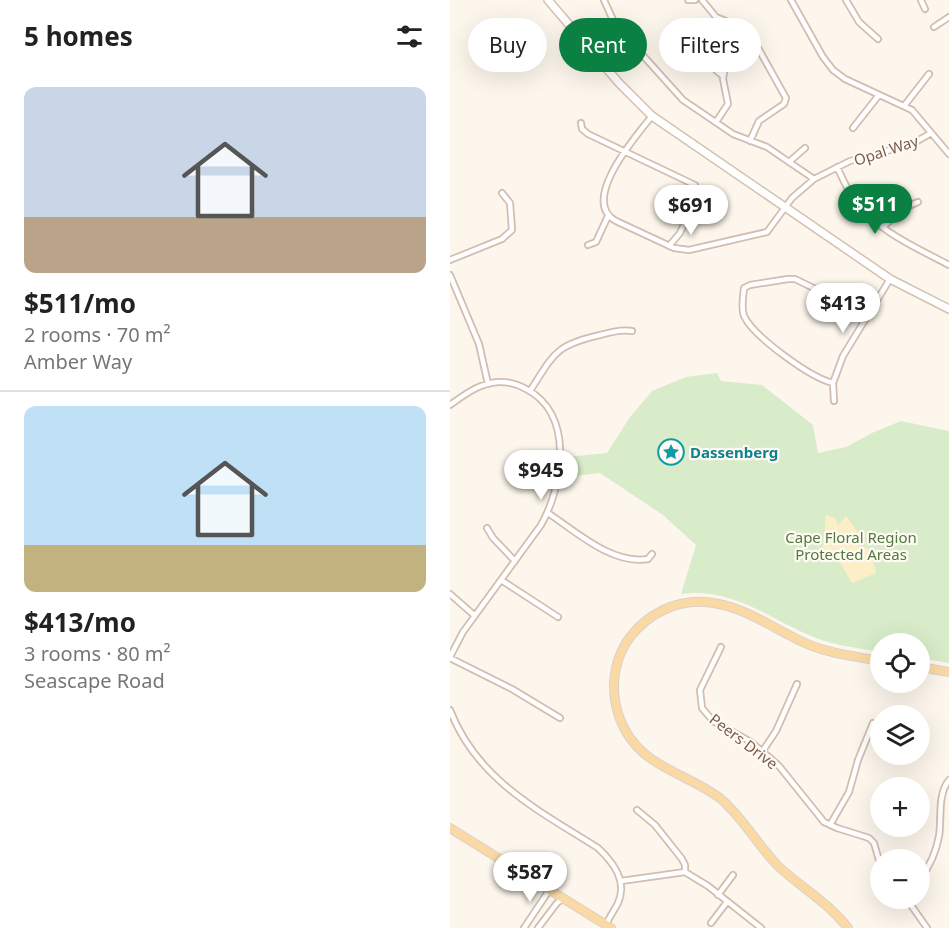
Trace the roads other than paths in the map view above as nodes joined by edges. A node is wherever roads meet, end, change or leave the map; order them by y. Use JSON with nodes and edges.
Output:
{"nodes":[{"id":1,"x":604,"y":0,"type":"edge"},
{"id":2,"x":688,"y":0,"type":"edge"},
{"id":3,"x":695,"y":0,"type":"edge"},
{"id":4,"x":702,"y":0,"type":"edge"},
{"id":5,"x":791,"y":0,"type":"edge"},
{"id":6,"x":846,"y":0,"type":"edge"},
{"id":7,"x":921,"y":0,"type":"edge"},
{"id":8,"x":550,"y":1,"type":"edge"},
{"id":9,"x":925,"y":9,"type":"dead end"},
{"id":10,"x":949,"y":17,"type":"edge"},
{"id":11,"x":934,"y":27,"type":"dead end"},
{"id":12,"x":878,"y":39,"type":"dead end"},
{"id":13,"x":718,"y":72,"type":"edge"},
{"id":14,"x":724,"y":72,"type":"edge"},
{"id":15,"x":929,"y":74,"type":"dead end"},
{"id":16,"x":723,"y":76,"type":"junction"},
{"id":17,"x":879,"y":94,"type":"junction"},
{"id":18,"x":904,"y":106,"type":"junction"},
{"id":19,"x":652,"y":117,"type":"junction"},
{"id":20,"x":716,"y":122,"type":"junction"},
{"id":21,"x":581,"y":123,"type":"dead end"},
{"id":22,"x":853,"y":128,"type":"dead end"},
{"id":23,"x":931,"y":134,"type":"junction"},
{"id":24,"x":750,"y":141,"type":"junction"},
{"id":25,"x":804,"y":148,"type":"dead end"},
{"id":26,"x":624,"y":150,"type":"junction"},
{"id":27,"x":949,"y":154,"type":"edge"},
{"id":28,"x":789,"y":162,"type":"junction"},
{"id":29,"x":837,"y":167,"type":"junction"},
{"id":30,"x":814,"y":179,"type":"junction"},
{"id":31,"x":695,"y":185,"type":"dead end"},
{"id":32,"x":503,"y":194,"type":"dead end"},
{"id":33,"x":918,"y":202,"type":"dead end"},
{"id":34,"x":785,"y":208,"type":"junction"},
{"id":35,"x":690,"y":211,"type":"dead end"},
{"id":36,"x":608,"y":216,"type":"junction"},
{"id":37,"x":883,"y":227,"type":"junction"},
{"id":38,"x":588,"y":246,"type":"dead end"},
{"id":39,"x":669,"y":246,"type":"junction"},
{"id":40,"x":450,"y":260,"type":"edge"},
{"id":41,"x":949,"y":265,"type":"edge"},
{"id":42,"x":450,"y":275,"type":"edge"},
{"id":43,"x":890,"y":279,"type":"junction"},
{"id":44,"x":949,"y":309,"type":"edge"},
{"id":45,"x":867,"y":317,"type":"junction"},
{"id":46,"x":632,"y":331,"type":"dead end"},
{"id":47,"x":833,"y":383,"type":"junction"},
{"id":48,"x":488,"y":384,"type":"junction"},
{"id":49,"x":530,"y":391,"type":"junction"},
{"id":50,"x":834,"y":401,"type":"dead end"},
{"id":51,"x":450,"y":405,"type":"edge"},
{"id":52,"x":548,"y":513,"type":"junction"},
{"id":53,"x":487,"y":528,"type":"dead end"},
{"id":54,"x":652,"y":554,"type":"dead end"},
{"id":55,"x":515,"y":561,"type":"junction"},
{"id":56,"x":501,"y":580,"type":"junction"},
{"id":57,"x":450,"y":594,"type":"edge"},
{"id":58,"x":474,"y":615,"type":"junction"},
{"id":59,"x":558,"y":617,"type":"dead end"},
{"id":60,"x":721,"y":647,"type":"dead end"},
{"id":61,"x":450,"y":657,"type":"edge"},
{"id":62,"x":870,"y":659,"type":"edge"},
{"id":63,"x":930,"y":669,"type":"edge"},
{"id":64,"x":949,"y":672,"type":"edge"},
{"id":65,"x":797,"y":684,"type":"dead end"},
{"id":66,"x":450,"y":710,"type":"edge"},
{"id":67,"x":560,"y":718,"type":"dead end"},
{"id":68,"x":870,"y":730,"type":"edge"},
{"id":69,"x":762,"y":752,"type":"junction"},
{"id":70,"x":949,"y":780,"type":"edge"},
{"id":71,"x":637,"y":810,"type":"dead end"},
{"id":72,"x":830,"y":825,"type":"junction"},
{"id":73,"x":450,"y":828,"type":"edge"},
{"id":74,"x":876,"y":849,"type":"edge"},
{"id":75,"x":930,"y":862,"type":"edge"},
{"id":76,"x":685,"y":872,"type":"junction"},
{"id":77,"x":733,"y":875,"type":"dead end"},
{"id":78,"x":621,"y":880,"type":"junction"},
{"id":79,"x":551,"y":890,"type":"junction"},
{"id":80,"x":718,"y":895,"type":"junction"},
{"id":81,"x":564,"y":898,"type":"junction"},
{"id":82,"x":727,"y":902,"type":"junction"},
{"id":83,"x":914,"y":909,"type":"edge"},
{"id":84,"x":711,"y":923,"type":"dead end"},
{"id":85,"x":604,"y":926,"type":"edge"},
{"id":86,"x":525,"y":928,"type":"edge"},
{"id":87,"x":538,"y":928,"type":"edge"},
{"id":88,"x":761,"y":928,"type":"edge"},
{"id":89,"x":848,"y":928,"type":"edge"},
{"id":90,"x":927,"y":928,"type":"edge"}],
"edges":[{"from":1,"to":20,"type":"street"},
{"from":2,"to":3,"type":"street"},
{"from":4,"to":24,"type":"street"},
{"from":5,"to":17,"type":"street"},
{"from":6,"to":12,"type":"street"},
{"from":7,"to":9,"type":"street"},
{"from":8,"to":19,"type":"street"},
{"from":10,"to":11,"type":"street"},
{"from":13,"to":16,"type":"street"},
{"from":14,"to":16,"type":"street"},
{"from":15,"to":18,"type":"street"},
{"from":16,"to":20,"type":"street"},
{"from":17,"to":18,"type":"street"},
{"from":17,"to":22,"type":"street"},
{"from":18,"to":23,"type":"street"},
{"from":19,"to":26,"type":"street"},
{"from":19,"to":34,"type":"street"},
{"from":20,"to":24,"type":"street"},
{"from":21,"to":26,"type":"street"},
{"from":23,"to":27,"type":"street"},
{"from":23,"to":29,"type":"street","name":"Opal Way"},
{"from":24,"to":28,"type":"street"},
{"from":25,"to":28,"type":"street"},
{"from":26,"to":31,"type":"street"},
{"from":26,"to":36,"type":"street"},
{"from":28,"to":30,"type":"street"},
{"from":29,"to":30,"type":"street","name":"Opal Way"},
{"from":29,"to":37,"type":"street"},
{"from":30,"to":34,"type":"street","name":"Opal Way"},
{"from":32,"to":40,"type":"street"},
{"from":33,"to":37,"type":"street"},
{"from":34,"to":39,"type":"street","name":"Opal Way"},
{"from":34,"to":43,"type":"street"},
{"from":35,"to":39,"type":"street"},
{"from":36,"to":38,"type":"street"},
{"from":36,"to":39,"type":"street"},
{"from":37,"to":41,"type":"street"},
{"from":42,"to":48,"type":"street"},
{"from":43,"to":44,"type":"street"},
{"from":43,"to":45,"type":"street"},
{"from":45,"to":47,"type":"street"},
{"from":45,"to":47,"type":"street"},
{"from":46,"to":49,"type":"street"},
{"from":47,"to":50,"type":"street"},
{"from":48,"to":49,"type":"street"},
{"from":48,"to":51,"type":"street"},
{"from":49,"to":52,"type":"street"},
{"from":52,"to":54,"type":"street"},
{"from":52,"to":55,"type":"street"},
{"from":53,"to":55,"type":"street"},
{"from":55,"to":56,"type":"street"},
{"from":56,"to":58,"type":"street"},
{"from":56,"to":59,"type":"street"},
{"from":57,"to":58,"type":"street"},
{"from":58,"to":61,"type":"street"},
{"from":60,"to":69,"type":"street","name":"Peers Drive"},
{"from":61,"to":67,"type":"street"},
{"from":62,"to":89,"type":"main road"},
{"from":63,"to":64,"type":"main road"},
{"from":65,"to":69,"type":"street"},
{"from":66,"to":78,"type":"street"},
{"from":68,"to":72,"type":"street"},
{"from":69,"to":72,"type":"street","name":"Peers Drive"},
{"from":70,"to":75,"type":"street"},
{"from":71,"to":76,"type":"street"},
{"from":72,"to":74,"type":"street","name":"Peers Drive"},
{"from":73,"to":79,"type":"main road"},
{"from":76,"to":78,"type":"street"},
{"from":76,"to":80,"type":"street"},
{"from":77,"to":80,"type":"street"},
{"from":78,"to":85,"type":"street"},
{"from":79,"to":81,"type":"main road"},
{"from":79,"to":86,"type":"street"},
{"from":80,"to":82,"type":"street"},
{"from":81,"to":85,"type":"main road"},
{"from":81,"to":87,"type":"street"},
{"from":82,"to":84,"type":"street"},
{"from":82,"to":88,"type":"street"},
{"from":83,"to":90,"type":"street"}]}
